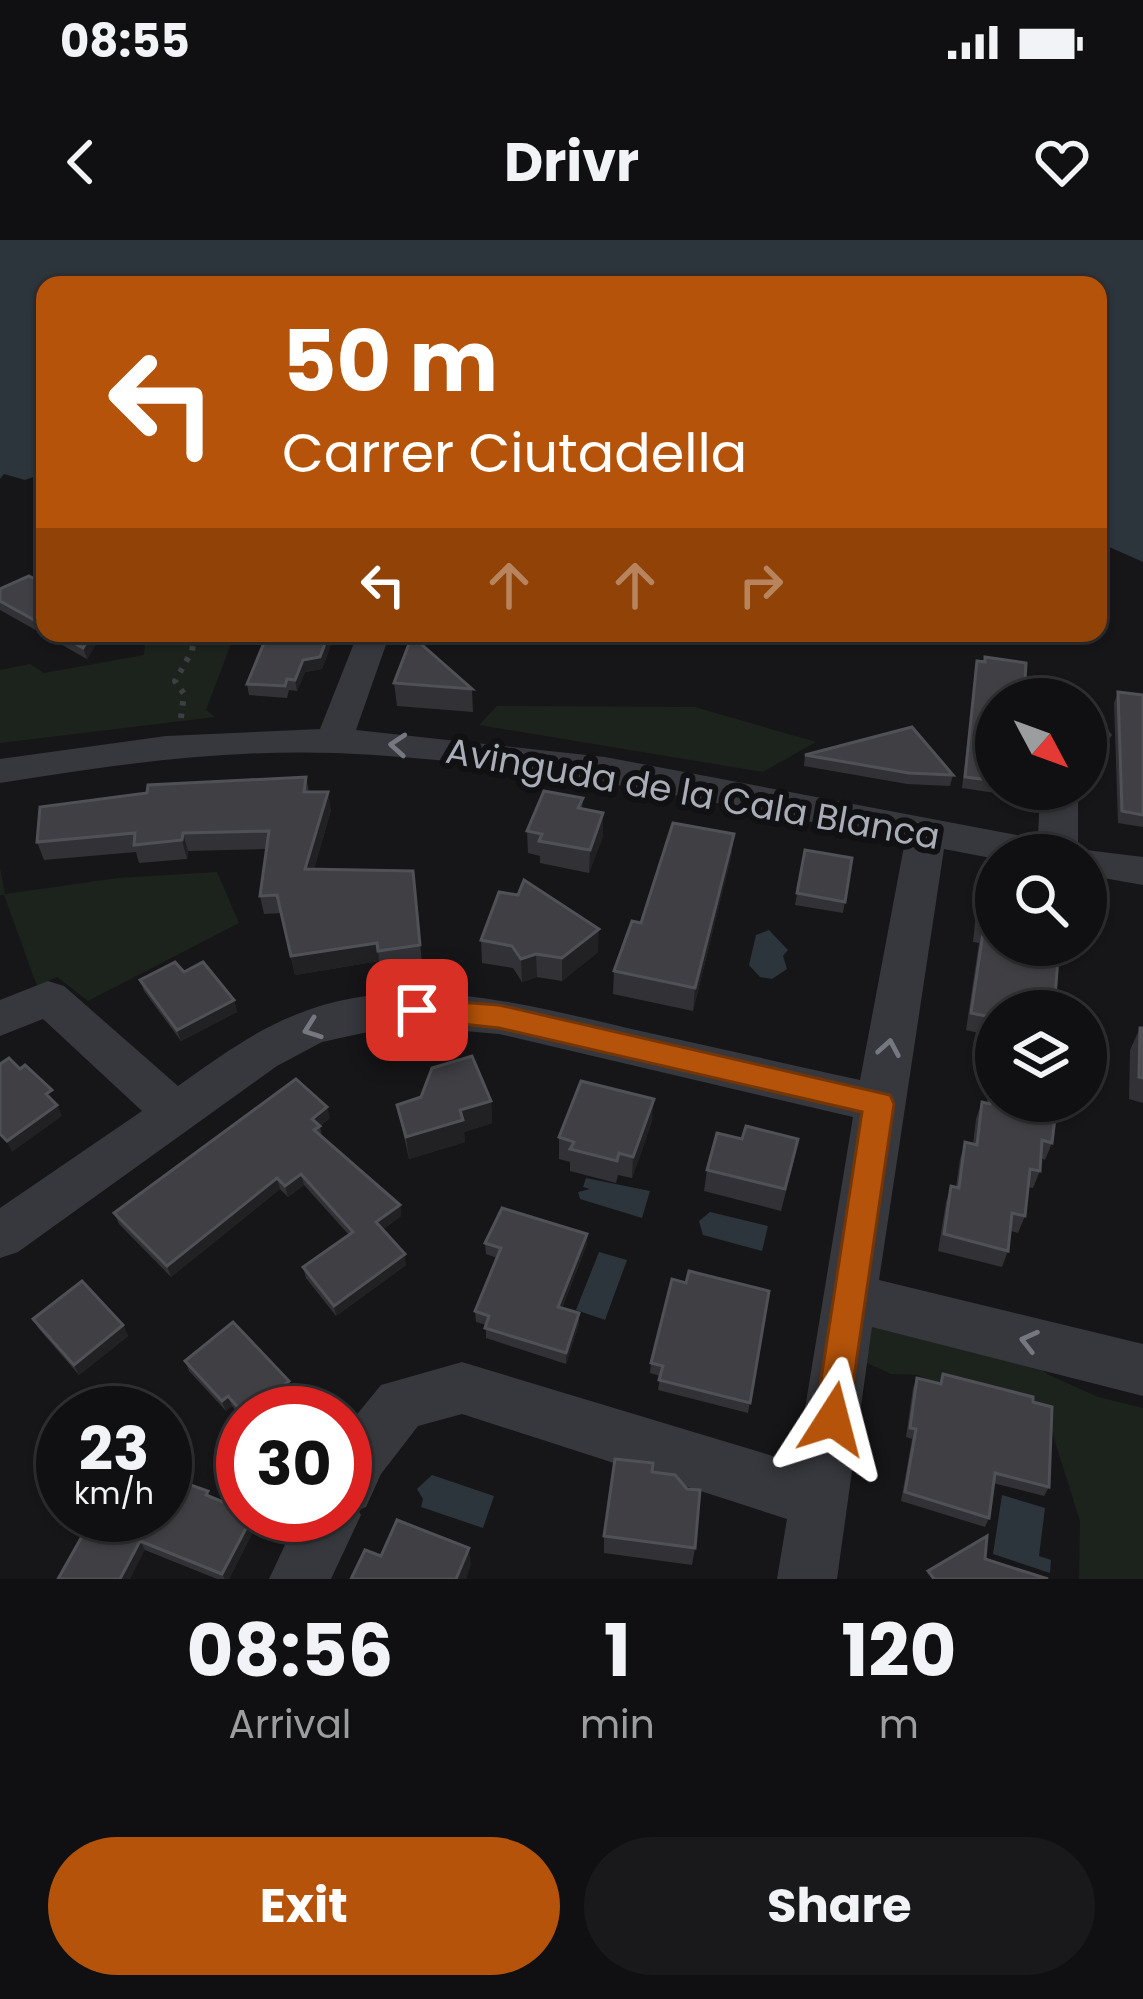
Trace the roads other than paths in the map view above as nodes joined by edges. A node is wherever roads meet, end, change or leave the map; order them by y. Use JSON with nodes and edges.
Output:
{"nodes":[{"id":1,"x":370,"y":642,"type":"edge"},
{"id":2,"x":334,"y":741,"type":"junction"},
{"id":3,"x":0,"y":771,"type":"edge"},
{"id":4,"x":926,"y":834,"type":"junction"},
{"id":5,"x":975,"y":842,"type":"edge"},
{"id":6,"x":1107,"y":865,"type":"edge"},
{"id":7,"x":1143,"y":872,"type":"edge"},
{"id":8,"x":0,"y":1019,"type":"edge"},
{"id":9,"x":879,"y":1104,"type":"junction"},
{"id":10,"x":176,"y":1113,"type":"junction"},
{"id":11,"x":0,"y":1236,"type":"edge"},
{"id":12,"x":853,"y":1298,"type":"junction"},
{"id":13,"x":1143,"y":1370,"type":"edge"},
{"id":14,"x":372,"y":1440,"type":"edge"},
{"id":15,"x":820,"y":1500,"type":"junction"},
{"id":16,"x":318,"y":1542,"type":"edge"},
{"id":17,"x":299,"y":1579,"type":"edge"},
{"id":18,"x":807,"y":1579,"type":"edge"}],
"edges":[{"from":1,"to":2,"type":"street"},
{"from":2,"to":3,"type":"street","name":"Avinguda de la Cala Blanca"},
{"from":4,"to":2,"type":"street","name":"Avinguda de la Cala Blanca","one_way":true},
{"from":4,"to":5,"type":"street","name":"Avinguda de la Cala Blanca"},
{"from":9,"to":4,"type":"street","one_way":true},
{"from":6,"to":7,"type":"street"},
{"from":8,"to":10,"type":"street"},
{"from":9,"to":10,"type":"street","one_way":true},
{"from":9,"to":12,"type":"street"},
{"from":10,"to":11,"type":"street"},
{"from":13,"to":12,"type":"street","one_way":true},
{"from":12,"to":15,"type":"street"},
{"from":14,"to":15,"type":"street"},
{"from":15,"to":18,"type":"street"},
{"from":16,"to":17,"type":"street"}]}
